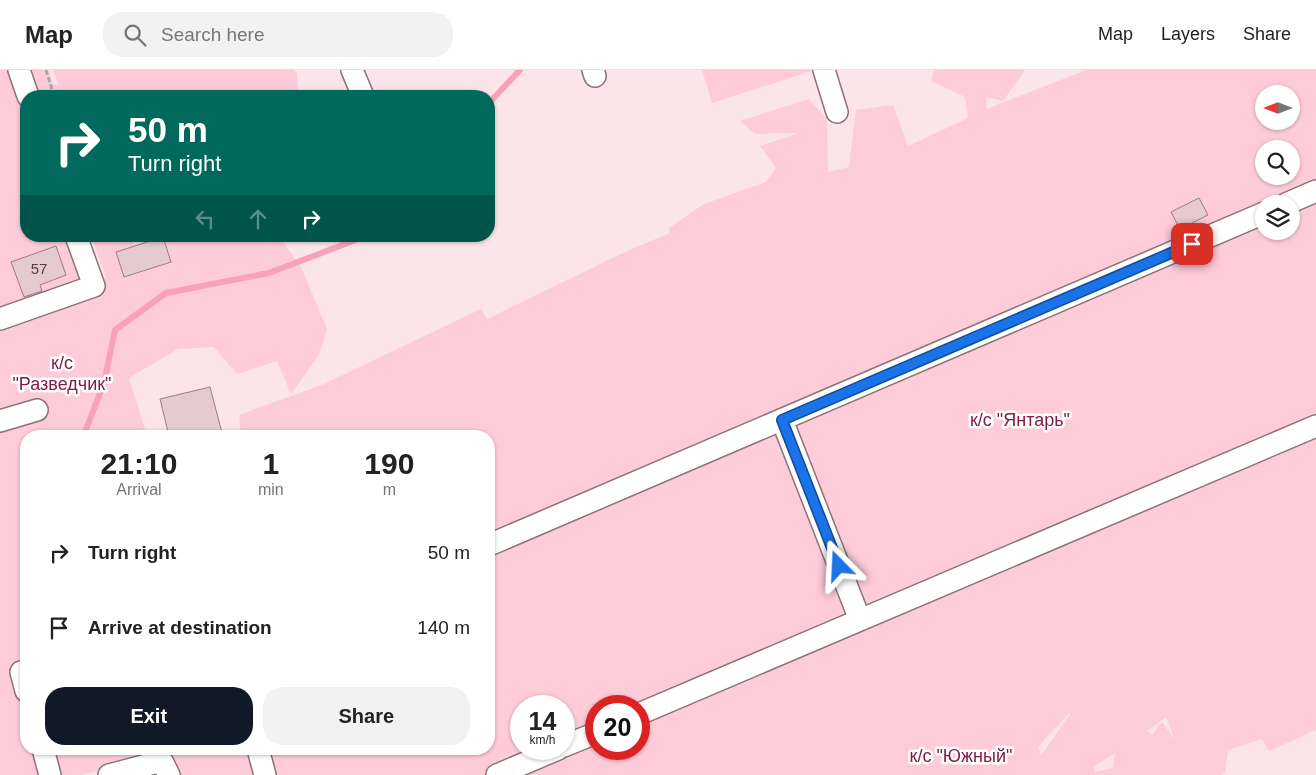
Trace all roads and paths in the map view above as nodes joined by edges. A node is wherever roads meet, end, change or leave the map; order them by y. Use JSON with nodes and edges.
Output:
{"nodes":[{"id":1,"x":19,"y":70,"type":"edge"},
{"id":2,"x":46,"y":70,"type":"edge"},
{"id":3,"x":352,"y":70,"type":"edge"},
{"id":4,"x":824,"y":70,"type":"edge"},
{"id":5,"x":26,"y":90,"type":"edge"},
{"id":6,"x":52,"y":90,"type":"edge"},
{"id":7,"x":360,"y":90,"type":"edge"},
{"id":8,"x":837,"y":112,"type":"dead end"},
{"id":9,"x":1316,"y":191,"type":"edge"},
{"id":10,"x":1300,"y":198,"type":"edge"},
{"id":11,"x":1255,"y":218,"type":"edge"},
{"id":12,"x":78,"y":242,"type":"edge"},
{"id":13,"x":0,"y":319,"type":"edge"},
{"id":14,"x":37,"y":410,"type":"dead end"},
{"id":15,"x":782,"y":420,"type":"junction"},
{"id":16,"x":0,"y":421,"type":"edge"},
{"id":17,"x":1316,"y":426,"type":"edge"},
{"id":18,"x":495,"y":542,"type":"edge"},
{"id":19,"x":860,"y":620,"type":"junction"},
{"id":20,"x":650,"y":709,"type":"edge"},
{"id":21,"x":45,"y":755,"type":"edge"},
{"id":22,"x":260,"y":755,"type":"edge"},
{"id":23,"x":532,"y":760,"type":"edge"},
{"id":24,"x":50,"y":775,"type":"edge"},
{"id":25,"x":109,"y":775,"type":"edge"},
{"id":26,"x":169,"y":775,"type":"edge"},
{"id":27,"x":265,"y":775,"type":"edge"},
{"id":28,"x":496,"y":775,"type":"edge"}],
"edges":[{"from":1,"to":5,"type":"lane"},
{"from":2,"to":6,"type":"path"},
{"from":3,"to":7,"type":"lane"},
{"from":4,"to":8,"type":"lane"},
{"from":9,"to":10,"type":"lane"},
{"from":11,"to":15,"type":"lane"},
{"from":12,"to":13,"type":"lane"},
{"from":14,"to":16,"type":"lane"},
{"from":15,"to":18,"type":"lane"},
{"from":15,"to":19,"type":"lane"},
{"from":17,"to":19,"type":"lane"},
{"from":19,"to":20,"type":"lane"},
{"from":21,"to":24,"type":"lane"},
{"from":22,"to":27,"type":"lane"},
{"from":23,"to":28,"type":"lane"},
{"from":25,"to":26,"type":"lane"}]}
